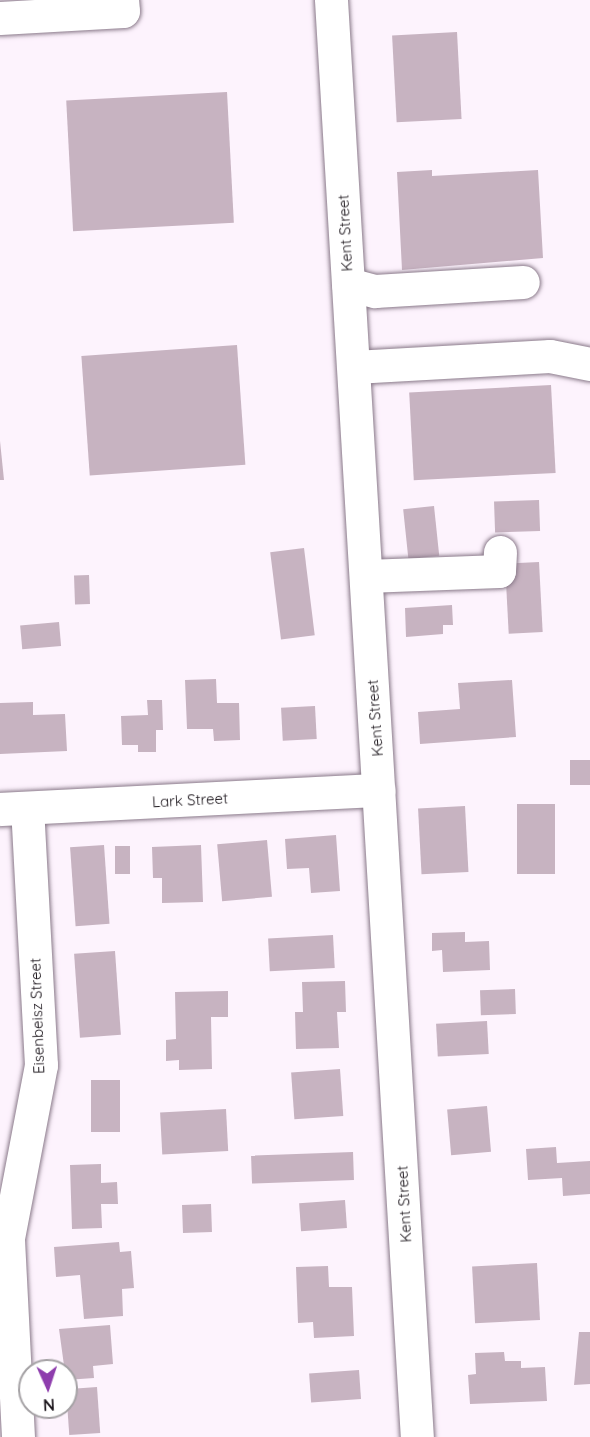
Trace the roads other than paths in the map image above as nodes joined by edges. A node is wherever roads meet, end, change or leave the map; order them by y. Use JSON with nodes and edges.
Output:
{"nodes":[{"id":1,"x":122,"y":0,"type":"edge"},
{"id":2,"x":331,"y":0,"type":"edge"},
{"id":3,"x":0,"y":18,"type":"edge"},
{"id":4,"x":523,"y":282,"type":"dead end"},
{"id":5,"x":348,"y":284,"type":"junction"},
{"id":6,"x":590,"y":364,"type":"edge"},
{"id":7,"x":354,"y":367,"type":"junction"},
{"id":8,"x":500,"y":552,"type":"dead end"},
{"id":9,"x":366,"y":576,"type":"junction"},
{"id":10,"x":380,"y":790,"type":"junction"},
{"id":11,"x":13,"y":809,"type":"edge"},
{"id":12,"x":18,"y":1437,"type":"edge"},
{"id":13,"x":417,"y":1437,"type":"edge"}],
"edges":[{"from":1,"to":3,"type":"street"},
{"from":2,"to":5,"type":"street","name":"Kent Street"},
{"from":4,"to":5,"type":"street"},
{"from":5,"to":7,"type":"street","name":"Kent Street"},
{"from":6,"to":7,"type":"street"},
{"from":7,"to":9,"type":"street","name":"Kent Street"},
{"from":8,"to":9,"type":"street"},
{"from":9,"to":10,"type":"street","name":"Kent Street"},
{"from":10,"to":11,"type":"street","name":"Lark Street"},
{"from":10,"to":13,"type":"street","name":"Kent Street"},
{"from":11,"to":12,"type":"street","name":"Eisenbeisz Street"}]}
